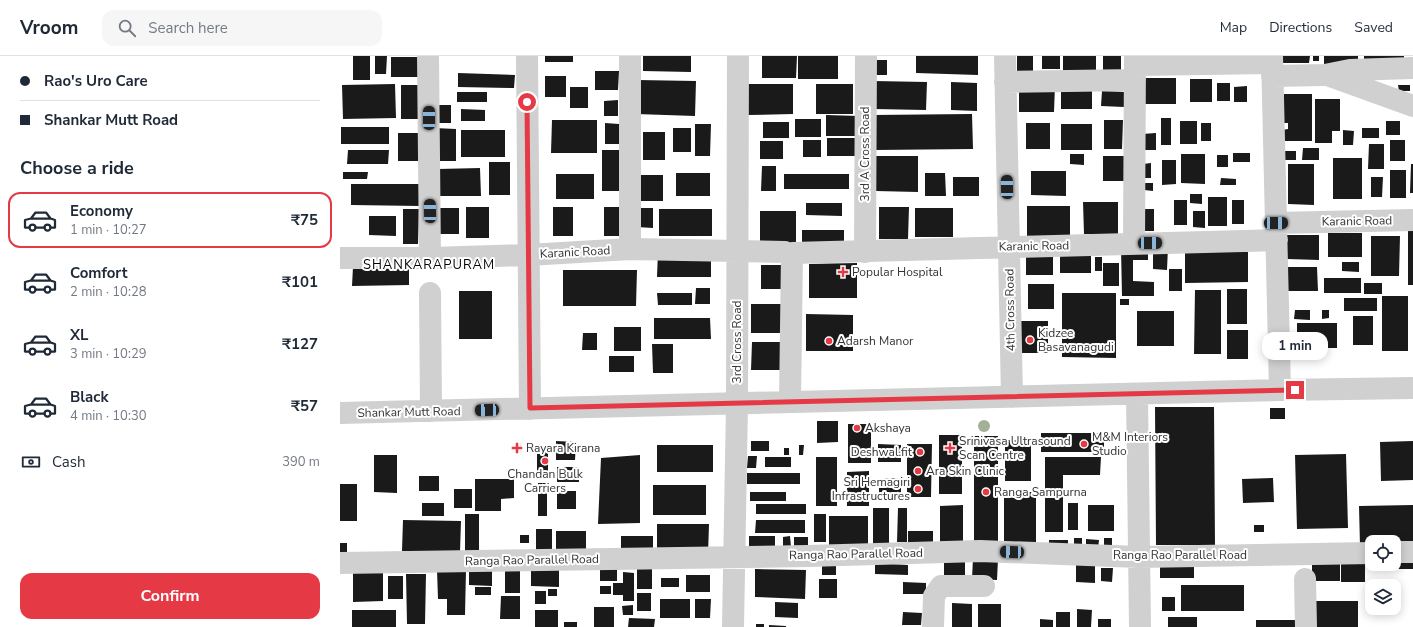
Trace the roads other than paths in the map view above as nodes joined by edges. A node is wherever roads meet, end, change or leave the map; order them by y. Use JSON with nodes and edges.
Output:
{"nodes":[{"id":1,"x":428,"y":56,"type":"edge"},
{"id":2,"x":527,"y":56,"type":"edge"},
{"id":3,"x":630,"y":56,"type":"edge"},
{"id":4,"x":738,"y":56,"type":"edge"},
{"id":5,"x":866,"y":56,"type":"edge"},
{"id":6,"x":1005,"y":56,"type":"edge"},
{"id":7,"x":1272,"y":65,"type":"edge"},
{"id":8,"x":1135,"y":67,"type":"edge"},
{"id":9,"x":1413,"y":68,"type":"edge"},
{"id":10,"x":1325,"y":75,"type":"junction"},
{"id":11,"x":1005,"y":82,"type":"junction"},
{"id":12,"x":1413,"y":106,"type":"edge"},
{"id":13,"x":1413,"y":220,"type":"edge"},
{"id":14,"x":1277,"y":232,"type":"junction"},
{"id":15,"x":1134,"y":244,"type":"junction"},
{"id":16,"x":1008,"y":246,"type":"junction"},
{"id":17,"x":630,"y":249,"type":"junction"},
{"id":18,"x":738,"y":251,"type":"junction"},
{"id":19,"x":865,"y":252,"type":"junction"},
{"id":20,"x":788,"y":253,"type":"junction"},
{"id":21,"x":528,"y":255,"type":"junction"},
{"id":22,"x":340,"y":258,"type":"edge"},
{"id":23,"x":430,"y":258,"type":"junction"},
{"id":24,"x":430,"y":293,"type":"dead end"},
{"id":25,"x":1413,"y":388,"type":"edge"},
{"id":26,"x":1280,"y":390,"type":"junction"},
{"id":27,"x":1137,"y":394,"type":"junction"},
{"id":28,"x":1012,"y":397,"type":"junction"},
{"id":29,"x":790,"y":402,"type":"junction"},
{"id":30,"x":737,"y":404,"type":"junction"},
{"id":31,"x":530,"y":408,"type":"junction"},
{"id":32,"x":431,"y":411,"type":"junction"},
{"id":33,"x":340,"y":413,"type":"edge"},
{"id":34,"x":1401,"y":552,"type":"edge"},
{"id":35,"x":1413,"y":552,"type":"edge"},
{"id":36,"x":1365,"y":553,"type":"edge"},
{"id":37,"x":734,"y":557,"type":"junction"},
{"id":38,"x":1139,"y":557,"type":"junction"},
{"id":39,"x":340,"y":563,"type":"edge"},
{"id":40,"x":340,"y":571,"type":"edge"},
{"id":41,"x":1305,"y":579,"type":"dead end"},
{"id":42,"x":984,"y":586,"type":"dead end"},
{"id":43,"x":733,"y":627,"type":"edge"},
{"id":44,"x":933,"y":627,"type":"edge"},
{"id":45,"x":1140,"y":627,"type":"edge"},
{"id":46,"x":1306,"y":627,"type":"edge"}],
"edges":[{"from":1,"to":23,"type":"street"},
{"from":2,"to":21,"type":"street"},
{"from":3,"to":17,"type":"street"},
{"from":4,"to":18,"type":"street","name":"3rd Cross Road"},
{"from":5,"to":19,"type":"street","name":"3rd A Cross Road"},
{"from":6,"to":11,"type":"street","name":"4th Cross Road"},
{"from":7,"to":8,"type":"street"},
{"from":7,"to":10,"type":"street"},
{"from":7,"to":14,"type":"street"},
{"from":8,"to":11,"type":"street"},
{"from":8,"to":15,"type":"street"},
{"from":9,"to":10,"type":"street"},
{"from":10,"to":12,"type":"street"},
{"from":11,"to":16,"type":"street","name":"4th Cross Road"},
{"from":13,"to":14,"type":"street","name":"Karanic Road"},
{"from":14,"to":15,"type":"street","name":"Karanic Road"},
{"from":14,"to":26,"type":"street"},
{"from":15,"to":16,"type":"street","name":"Karanic Road"},
{"from":16,"to":19,"type":"street","name":"Karanic Road"},
{"from":16,"to":28,"type":"street","name":"4th Cross Road"},
{"from":17,"to":18,"type":"street","name":"Karanic Road"},
{"from":17,"to":21,"type":"street","name":"Karanic Road"},
{"from":18,"to":20,"type":"street","name":"Karanic Road"},
{"from":18,"to":30,"type":"street","name":"3rd Cross Road"},
{"from":19,"to":20,"type":"street","name":"Karanic Road"},
{"from":20,"to":29,"type":"street"},
{"from":21,"to":23,"type":"street","name":"Karanic Road"},
{"from":21,"to":31,"type":"street"},
{"from":22,"to":23,"type":"street","name":"Karanic Road"},
{"from":24,"to":32,"type":"street"},
{"from":25,"to":26,"type":"street","name":"Shankar Mutt Road"},
{"from":26,"to":27,"type":"street","name":"Shankar Mutt Road"},
{"from":27,"to":28,"type":"street","name":"Shankar Mutt Road"},
{"from":27,"to":38,"type":"street"},
{"from":28,"to":29,"type":"street","name":"Shankar Mutt Road"},
{"from":29,"to":30,"type":"street","name":"Shankar Mutt Road"},
{"from":30,"to":31,"type":"street","name":"Shankar Mutt Road"},
{"from":30,"to":37,"type":"street","name":"3rd Cross Road"},
{"from":31,"to":32,"type":"street","name":"Shankar Mutt Road"},
{"from":32,"to":33,"type":"street","name":"Shankar Mutt Road"},
{"from":34,"to":35,"type":"street"},
{"from":36,"to":38,"type":"street","name":"Ranga Rao Parallel Road"},
{"from":37,"to":38,"type":"street","name":"Ranga Rao Parallel Road"},
{"from":37,"to":39,"type":"street","name":"Ranga Rao Parallel Road"},
{"from":37,"to":43,"type":"street","name":"3rd Cross Road"},
{"from":38,"to":45,"type":"street"},
{"from":39,"to":40,"type":"street"},
{"from":41,"to":46,"type":"street"},
{"from":42,"to":44,"type":"street"}]}
